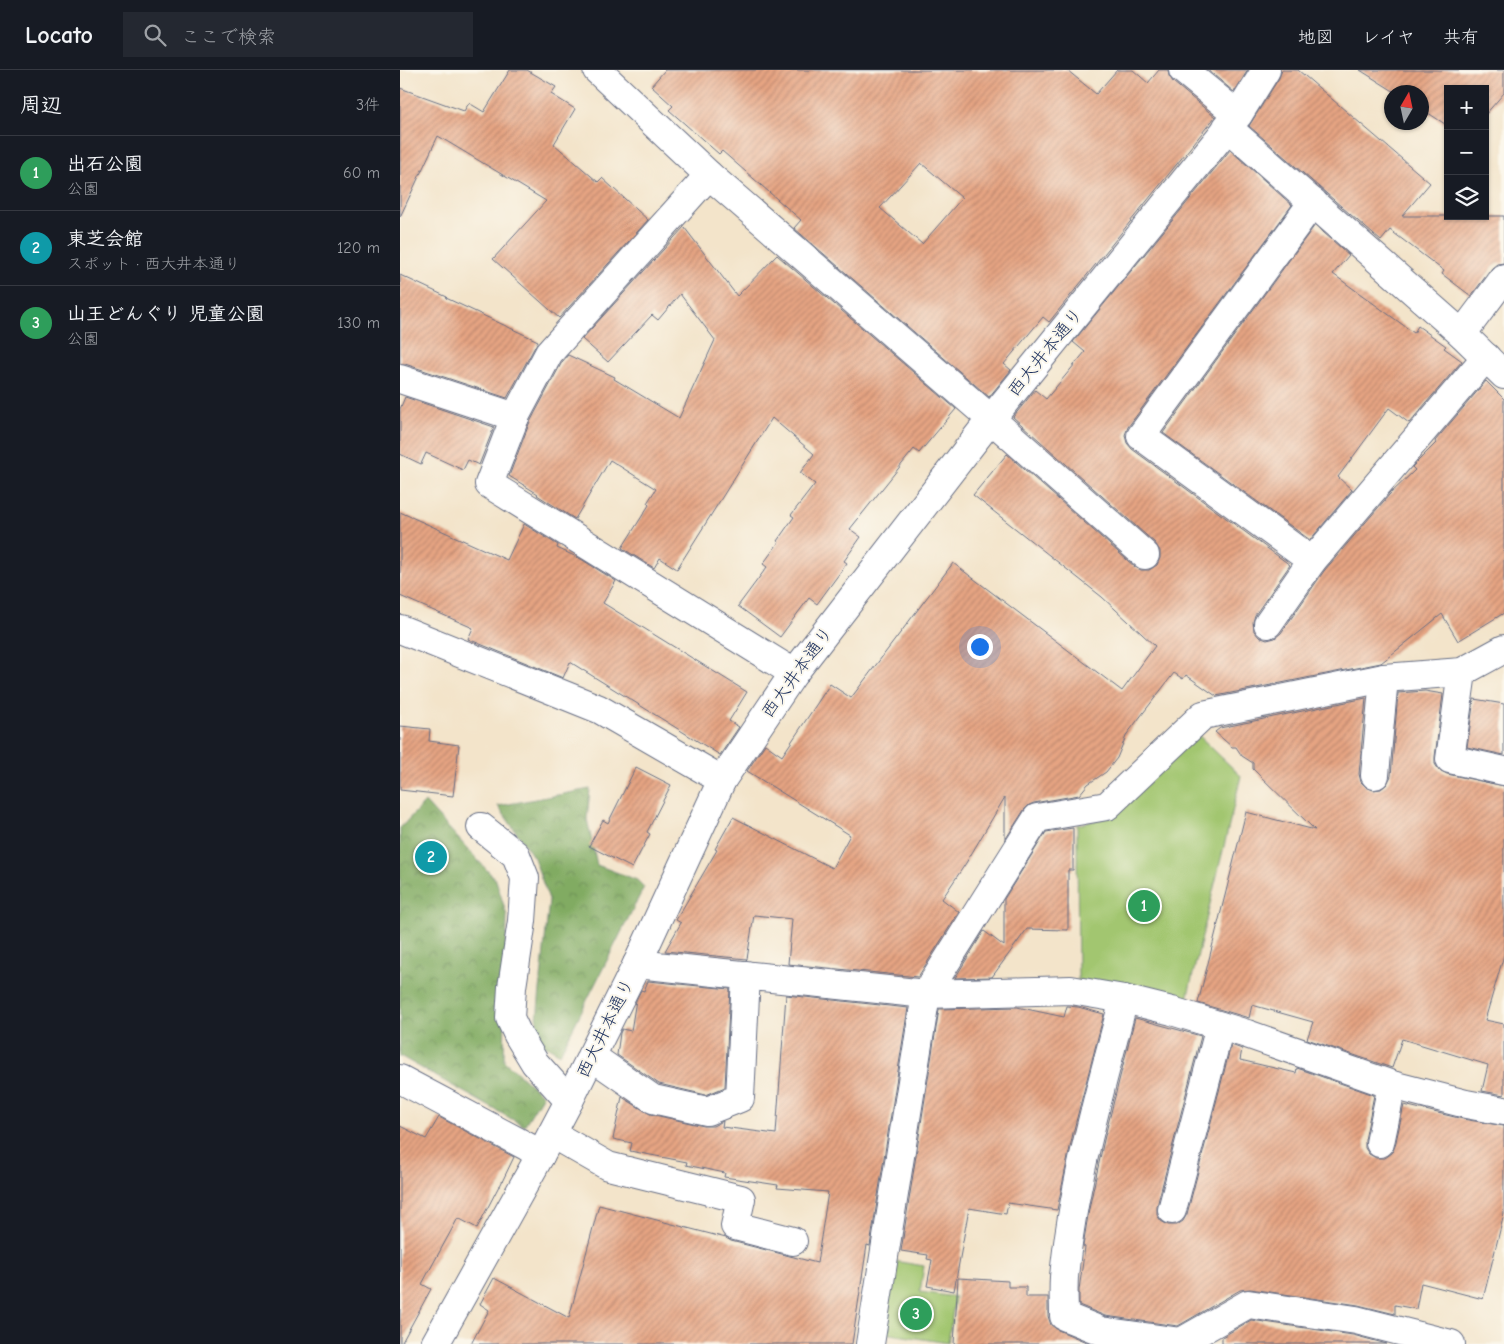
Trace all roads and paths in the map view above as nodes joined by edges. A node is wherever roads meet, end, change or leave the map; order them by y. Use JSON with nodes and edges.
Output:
{"nodes":[{"id":1,"x":597,"y":70,"type":"edge"},
{"id":2,"x":1183,"y":70,"type":"edge"},
{"id":3,"x":1266,"y":70,"type":"edge"},
{"id":4,"x":1233,"y":121,"type":"junction"},
{"id":5,"x":709,"y":175,"type":"junction"},
{"id":6,"x":1313,"y":202,"type":"junction"},
{"id":7,"x":1504,"y":278,"type":"edge"},
{"id":8,"x":1462,"y":334,"type":"junction"},
{"id":9,"x":1495,"y":366,"type":"edge"},
{"id":10,"x":400,"y":379,"type":"edge"},
{"id":11,"x":515,"y":417,"type":"junction"},
{"id":12,"x":991,"y":419,"type":"junction"},
{"id":13,"x":1145,"y":556,"type":"dead end"},
{"id":14,"x":1312,"y":561,"type":"junction"},
{"id":15,"x":1268,"y":624,"type":"dead end"},
{"id":16,"x":400,"y":629,"type":"edge"},
{"id":17,"x":1504,"y":649,"type":"edge"},
{"id":18,"x":1462,"y":672,"type":"junction"},
{"id":19,"x":794,"y":673,"type":"junction"},
{"id":20,"x":1384,"y":678,"type":"junction"},
{"id":21,"x":1504,"y":771,"type":"edge"},
{"id":22,"x":1375,"y":775,"type":"dead end"},
{"id":23,"x":722,"y":780,"type":"junction"},
{"id":24,"x":481,"y":827,"type":"dead end"},
{"id":25,"x":637,"y":964,"type":"junction"},
{"id":26,"x":746,"y":976,"type":"junction"},
{"id":27,"x":926,"y":994,"type":"junction"},
{"id":28,"x":1124,"y":999,"type":"junction"},
{"id":29,"x":1220,"y":1026,"type":"junction"},
{"id":30,"x":591,"y":1056,"type":"junction"},
{"id":31,"x":400,"y":1079,"type":"edge"},
{"id":32,"x":1392,"y":1085,"type":"junction"},
{"id":33,"x":568,"y":1101,"type":"junction"},
{"id":34,"x":1504,"y":1111,"type":"edge"},
{"id":35,"x":1380,"y":1143,"type":"dead end"},
{"id":36,"x":546,"y":1145,"type":"junction"},
{"id":37,"x":1172,"y":1210,"type":"dead end"},
{"id":38,"x":793,"y":1240,"type":"dead end"},
{"id":39,"x":435,"y":1344,"type":"edge"},
{"id":40,"x":870,"y":1344,"type":"edge"},
{"id":41,"x":1451,"y":1344,"type":"edge"}],
"edges":[{"from":1,"to":5,"type":"street"},
{"from":2,"to":4,"type":"street"},
{"from":3,"to":4,"type":"street","name":"西大井本通り"},
{"from":4,"to":6,"type":"street"},
{"from":4,"to":12,"type":"street","name":"西大井本通り"},
{"from":5,"to":11,"type":"street"},
{"from":5,"to":12,"type":"street"},
{"from":6,"to":8,"type":"street"},
{"from":6,"to":14,"type":"street"},
{"from":7,"to":8,"type":"street"},
{"from":8,"to":9,"type":"street"},
{"from":9,"to":14,"type":"street"},
{"from":10,"to":11,"type":"street"},
{"from":11,"to":19,"type":"street"},
{"from":12,"to":13,"type":"street"},
{"from":12,"to":19,"type":"street","name":"西大井本通り"},
{"from":14,"to":15,"type":"street"},
{"from":16,"to":23,"type":"street"},
{"from":17,"to":18,"type":"street"},
{"from":18,"to":20,"type":"street"},
{"from":18,"to":21,"type":"street"},
{"from":19,"to":23,"type":"street","name":"西大井本通り"},
{"from":20,"to":22,"type":"street"},
{"from":20,"to":27,"type":"street"},
{"from":23,"to":25,"type":"street","name":"西大井本通り"},
{"from":24,"to":33,"type":"street"},
{"from":25,"to":26,"type":"street"},
{"from":25,"to":30,"type":"street","name":"西大井本通り"},
{"from":26,"to":27,"type":"street"},
{"from":26,"to":30,"type":"street"},
{"from":27,"to":28,"type":"street"},
{"from":27,"to":40,"type":"street"},
{"from":28,"to":29,"type":"street"},
{"from":28,"to":41,"type":"street"},
{"from":29,"to":32,"type":"street"},
{"from":29,"to":37,"type":"street"},
{"from":30,"to":33,"type":"street","name":"西大井本通り"},
{"from":31,"to":36,"type":"street"},
{"from":32,"to":34,"type":"street"},
{"from":32,"to":35,"type":"street"},
{"from":33,"to":36,"type":"street","name":"西大井本通り"},
{"from":36,"to":38,"type":"street"},
{"from":36,"to":39,"type":"street","name":"西大井本通り"}]}
